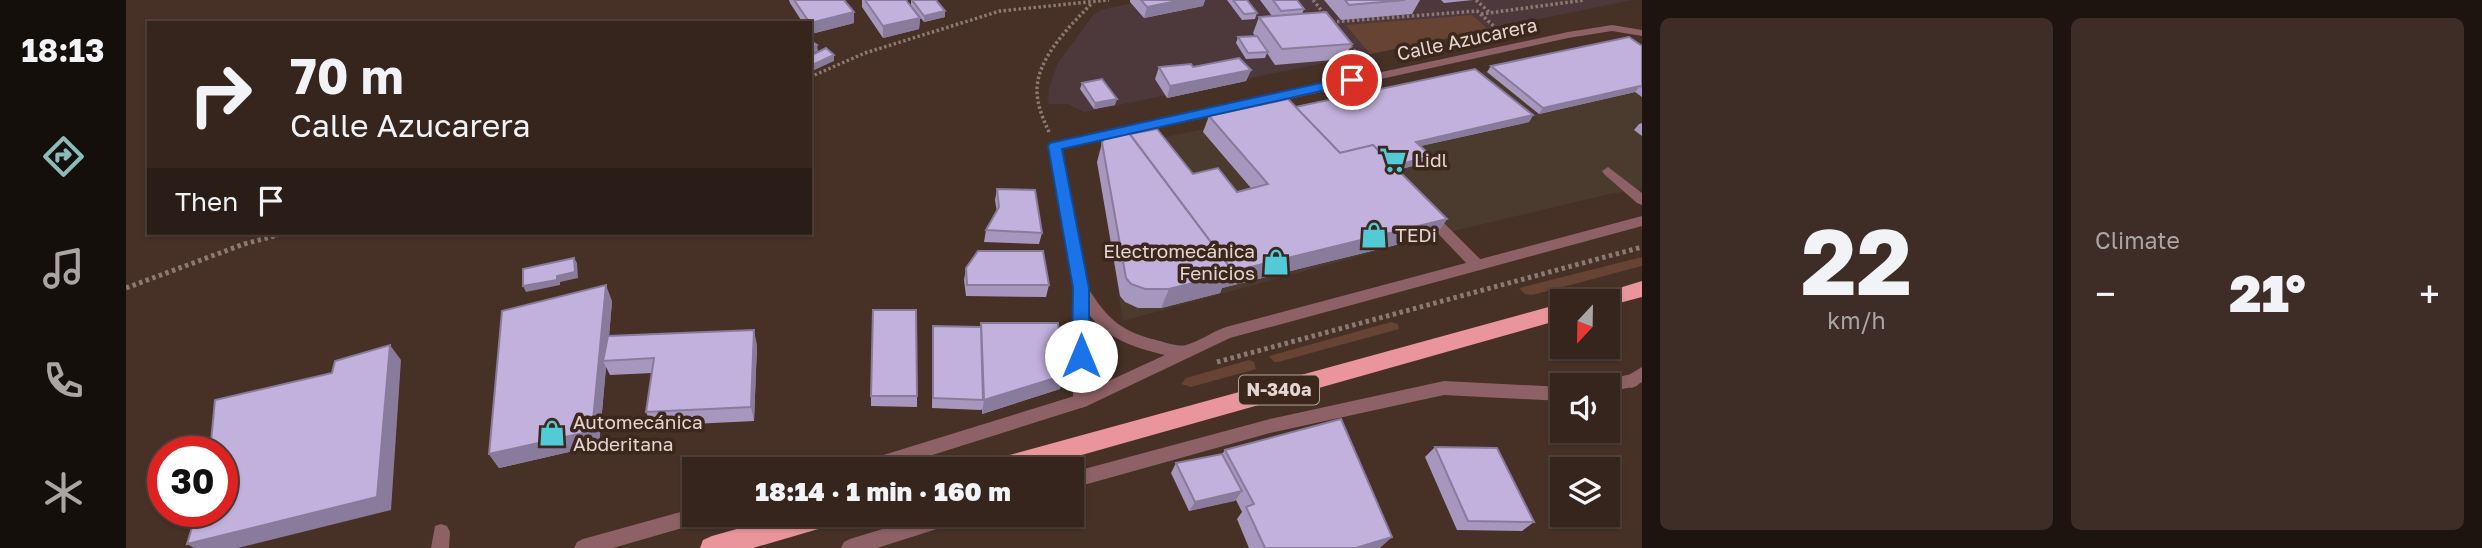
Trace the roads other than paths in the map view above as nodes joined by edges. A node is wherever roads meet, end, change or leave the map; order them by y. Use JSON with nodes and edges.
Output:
{"nodes":[{"id":1,"x":1642,"y":33,"type":"edge"},
{"id":2,"x":1608,"y":171,"type":"dead end"},
{"id":3,"x":1642,"y":200,"type":"edge"},
{"id":4,"x":1428,"y":215,"type":"edge"},
{"id":5,"x":1642,"y":221,"type":"edge"},
{"id":6,"x":1478,"y":265,"type":"junction"},
{"id":7,"x":1081,"y":288,"type":"junction"},
{"id":8,"x":1642,"y":289,"type":"edge"},
{"id":9,"x":1620,"y":295,"type":"edge"},
{"id":10,"x":1550,"y":315,"type":"edge"},
{"id":11,"x":1187,"y":353,"type":"junction"},
{"id":12,"x":1637,"y":377,"type":"edge"},
{"id":13,"x":1620,"y":382,"type":"edge"},
{"id":14,"x":1550,"y":393,"type":"edge"},
{"id":15,"x":1081,"y":401,"type":"junction"},
{"id":16,"x":902,"y":457,"type":"edge"},
{"id":17,"x":1038,"y":457,"type":"edge"},
{"id":18,"x":1084,"y":477,"type":"edge"},
{"id":19,"x":682,"y":520,"type":"edge"},
{"id":20,"x":786,"y":527,"type":"edge"},
{"id":21,"x":917,"y":527,"type":"edge"},
{"id":22,"x":583,"y":548,"type":"edge"},
{"id":23,"x":712,"y":548,"type":"edge"},
{"id":24,"x":850,"y":548,"type":"edge"}],
"edges":[{"from":1,"to":7,"type":"street","name":"Calle Azucarera"},
{"from":2,"to":3,"type":"street"},
{"from":4,"to":6,"type":"street"},
{"from":5,"to":6,"type":"street"},
{"from":6,"to":11,"type":"street"},
{"from":7,"to":11,"type":"street"},
{"from":7,"to":15,"type":"street"},
{"from":8,"to":9,"type":"highway"},
{"from":10,"to":17,"type":"highway","number":"N-340a"},
{"from":11,"to":15,"type":"street"},
{"from":12,"to":13,"type":"street"},
{"from":14,"to":18,"type":"street"},
{"from":15,"to":16,"type":"street"},
{"from":19,"to":22,"type":"street"},
{"from":20,"to":23,"type":"highway"},
{"from":21,"to":24,"type":"street"}]}
